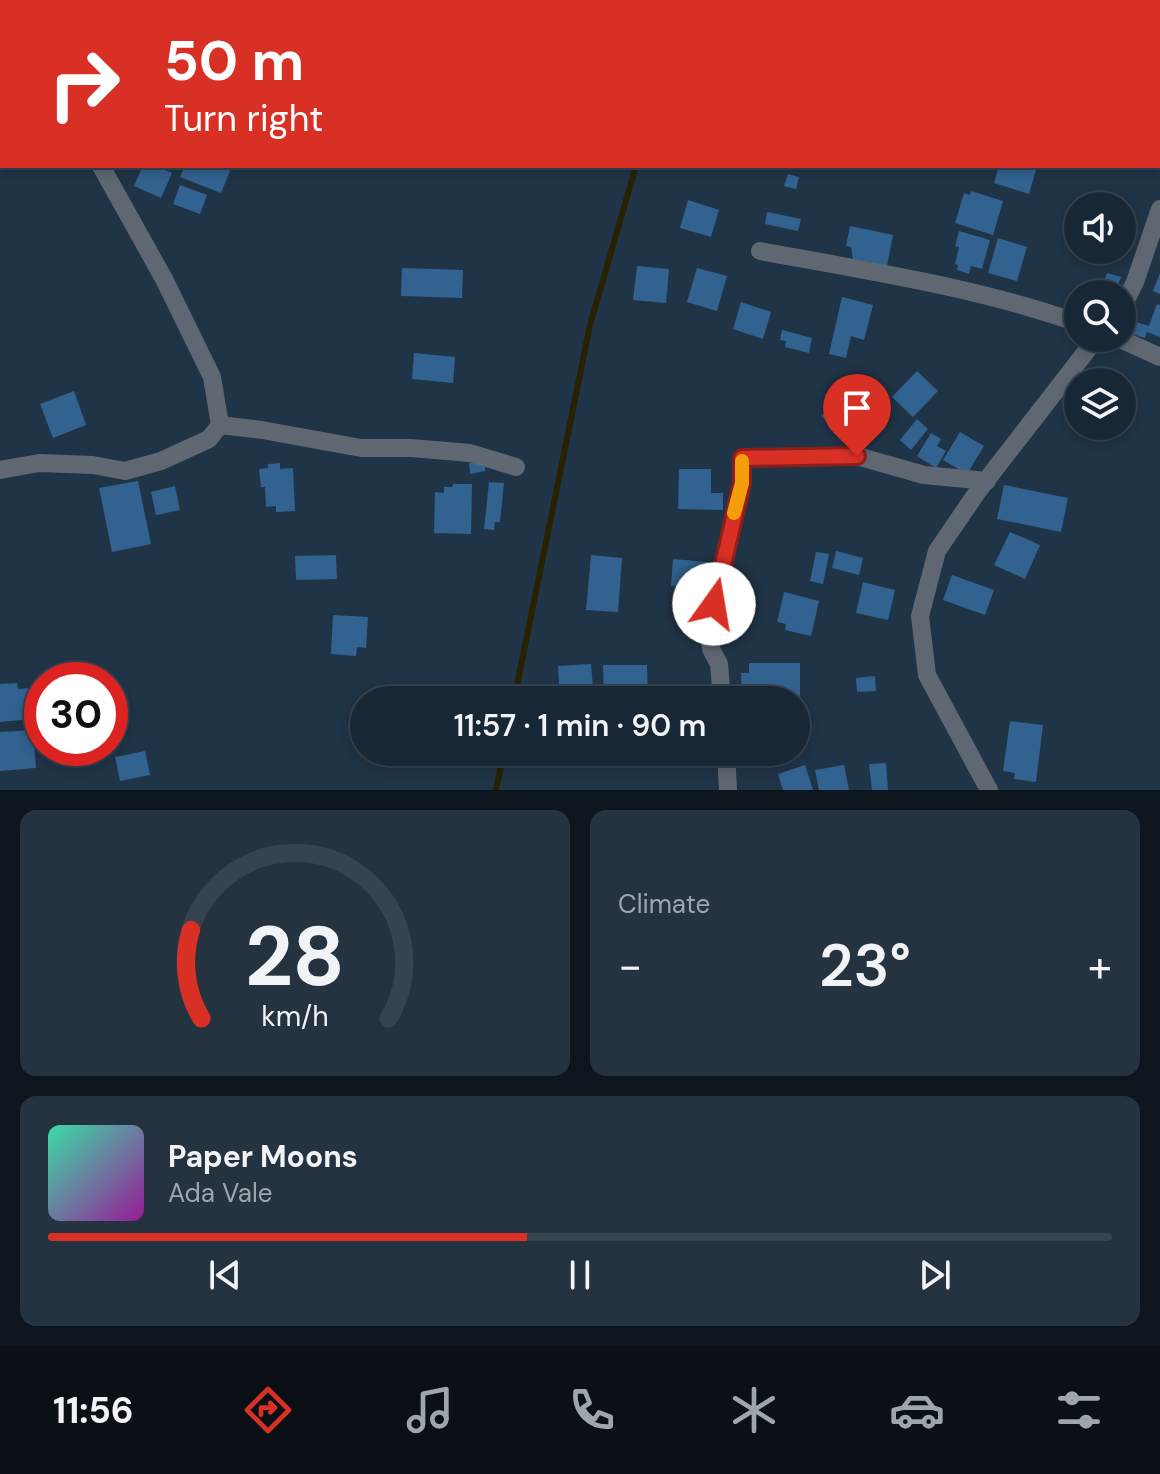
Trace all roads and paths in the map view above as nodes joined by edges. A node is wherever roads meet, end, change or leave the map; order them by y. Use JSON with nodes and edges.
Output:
{"nodes":[{"id":1,"x":102,"y":168,"type":"edge"},
{"id":2,"x":1160,"y":209,"type":"edge"},
{"id":3,"x":760,"y":251,"type":"dead end"},
{"id":4,"x":1136,"y":280,"type":"edge"},
{"id":5,"x":1064,"y":319,"type":"edge"},
{"id":6,"x":1136,"y":346,"type":"edge"},
{"id":7,"x":1086,"y":352,"type":"edge"},
{"id":8,"x":1160,"y":357,"type":"edge"},
{"id":9,"x":220,"y":425,"type":"junction"},
{"id":10,"x":516,"y":467,"type":"dead end"},
{"id":11,"x":0,"y":470,"type":"edge"},
{"id":12,"x":987,"y":481,"type":"junction"},
{"id":13,"x":721,"y":686,"type":"edge"},
{"id":14,"x":727,"y":766,"type":"edge"},
{"id":15,"x":728,"y":790,"type":"edge"},
{"id":16,"x":989,"y":790,"type":"edge"}],
"edges":[{"from":1,"to":9,"type":"street"},
{"from":2,"to":4,"type":"street"},
{"from":3,"to":5,"type":"street"},
{"from":6,"to":8,"type":"street"},
{"from":7,"to":12,"type":"street"},
{"from":9,"to":10,"type":"street"},
{"from":9,"to":11,"type":"street"},
{"from":12,"to":13,"type":"street"},
{"from":12,"to":16,"type":"street"},
{"from":14,"to":15,"type":"street"}]}
